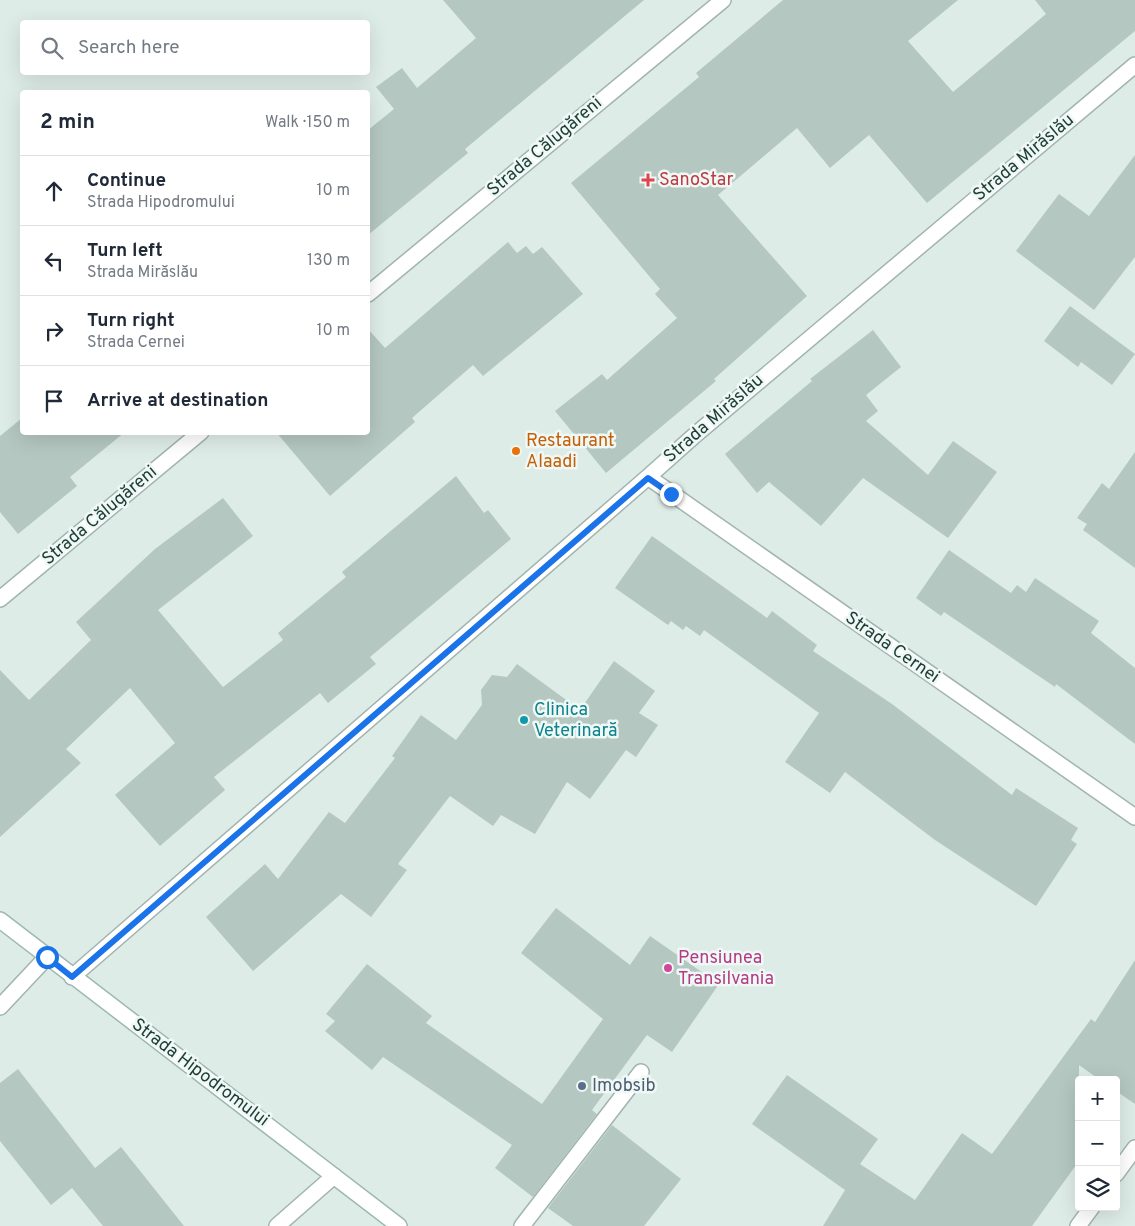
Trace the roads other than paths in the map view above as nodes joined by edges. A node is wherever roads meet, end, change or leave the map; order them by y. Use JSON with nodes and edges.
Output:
{"nodes":[{"id":1,"x":722,"y":0,"type":"edge"},
{"id":2,"x":1135,"y":64,"type":"edge"},
{"id":3,"x":370,"y":292,"type":"edge"},
{"id":4,"x":197,"y":435,"type":"edge"},
{"id":5,"x":648,"y":478,"type":"junction"},
{"id":6,"x":0,"y":599,"type":"edge"},
{"id":7,"x":1135,"y":817,"type":"edge"},
{"id":8,"x":0,"y":920,"type":"edge"},
{"id":9,"x":47,"y":957,"type":"junction"},
{"id":10,"x":72,"y":977,"type":"junction"},
{"id":11,"x":0,"y":1008,"type":"edge"},
{"id":12,"x":641,"y":1072,"type":"dead end"},
{"id":13,"x":1135,"y":1148,"type":"edge"},
{"id":14,"x":1120,"y":1169,"type":"edge"},
{"id":15,"x":334,"y":1176,"type":"junction"},
{"id":16,"x":1089,"y":1211,"type":"edge"},
{"id":17,"x":278,"y":1226,"type":"edge"},
{"id":18,"x":399,"y":1226,"type":"edge"},
{"id":19,"x":522,"y":1226,"type":"edge"},
{"id":20,"x":1078,"y":1226,"type":"edge"}],
"edges":[{"from":1,"to":3,"type":"street","name":"Strada Călugăreni"},
{"from":2,"to":5,"type":"street","name":"Strada Mirăslău"},
{"from":4,"to":6,"type":"street","name":"Strada Călugăreni"},
{"from":5,"to":7,"type":"street","name":"Strada Cernei"},
{"from":5,"to":10,"type":"street","name":"Strada Mirăslău"},
{"from":8,"to":9,"type":"street","name":"Strada Hipodromului"},
{"from":9,"to":10,"type":"street","name":"Strada Hipodromului"},
{"from":9,"to":11,"type":"street"},
{"from":10,"to":15,"type":"street","name":"Strada Hipodromului"},
{"from":12,"to":19,"type":"street"},
{"from":13,"to":14,"type":"street"},
{"from":15,"to":17,"type":"street"},
{"from":15,"to":18,"type":"street","name":"Strada Hipodromului"},
{"from":16,"to":20,"type":"street"}]}
